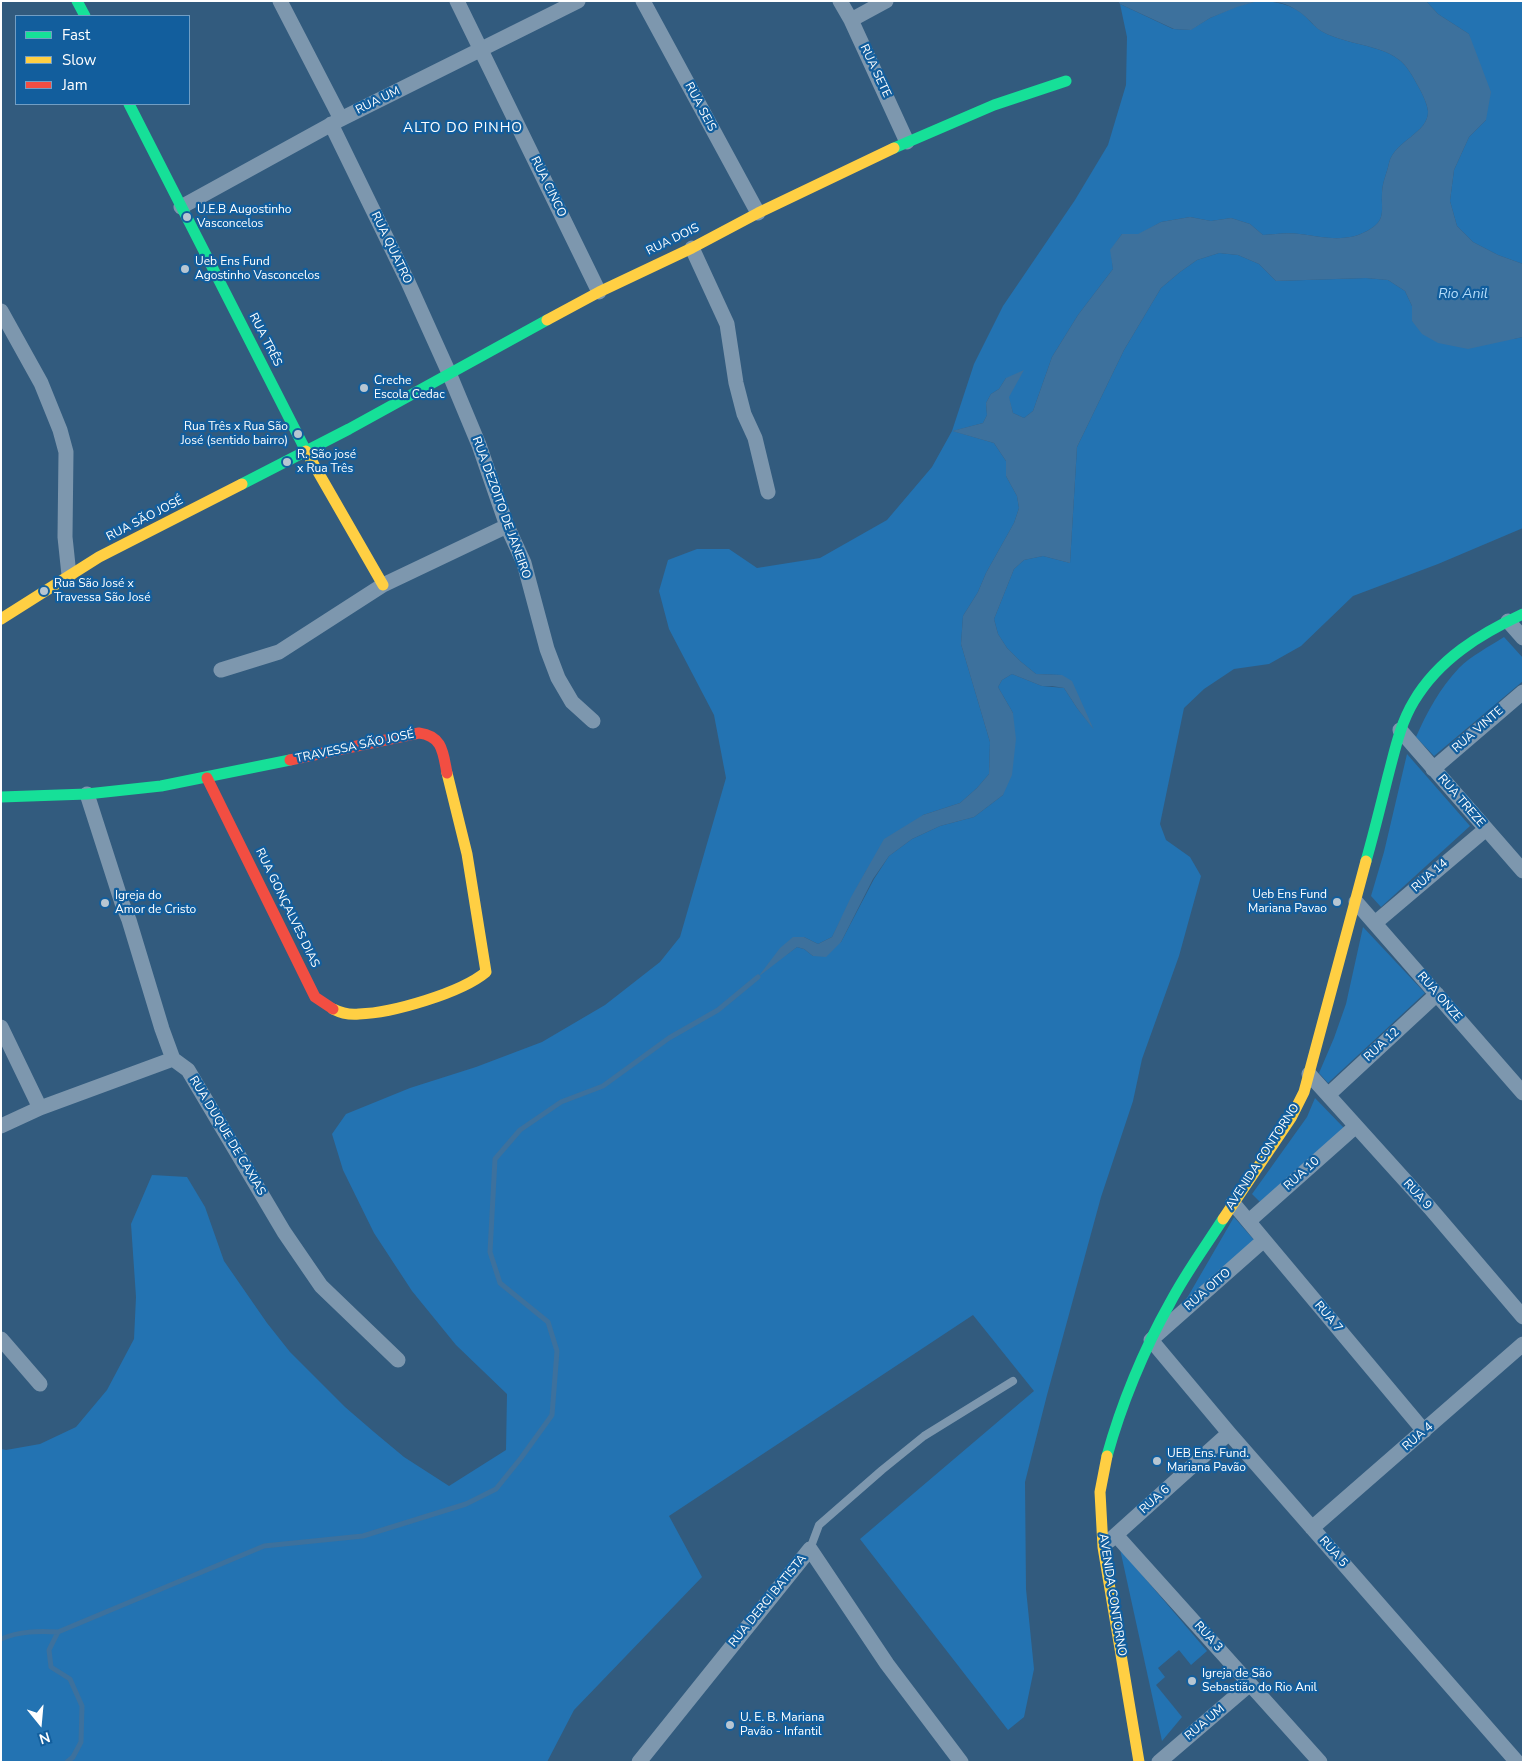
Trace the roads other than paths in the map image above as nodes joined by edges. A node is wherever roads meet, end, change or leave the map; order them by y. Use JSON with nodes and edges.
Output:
{"nodes":[{"id":1,"x":77,"y":1,"type":"edge"},
{"id":2,"x":280,"y":1,"type":"edge"},
{"id":3,"x":457,"y":1,"type":"edge"},
{"id":4,"x":578,"y":1,"type":"edge"},
{"id":5,"x":643,"y":1,"type":"edge"},
{"id":6,"x":840,"y":1,"type":"edge"},
{"id":7,"x":886,"y":1,"type":"edge"},
{"id":8,"x":84,"y":15,"type":"edge"},
{"id":9,"x":851,"y":20,"type":"junction"},
{"id":10,"x":482,"y":50,"type":"junction"},
{"id":11,"x":1066,"y":81,"type":"dead end"},
{"id":12,"x":130,"y":105,"type":"edge"},
{"id":13,"x":336,"y":121,"type":"junction"},
{"id":14,"x":907,"y":142,"type":"junction"},
{"id":15,"x":181,"y":207,"type":"junction"},
{"id":16,"x":758,"y":212,"type":"junction"},
{"id":17,"x":692,"y":248,"type":"junction"},
{"id":18,"x":599,"y":292,"type":"junction"},
{"id":19,"x":1,"y":311,"type":"edge"},
{"id":20,"x":449,"y":373,"type":"junction"},
{"id":21,"x":306,"y":452,"type":"junction"},
{"id":22,"x":768,"y":492,"type":"dead end"},
{"id":23,"x":507,"y":526,"type":"junction"},
{"id":24,"x":69,"y":575,"type":"junction"},
{"id":25,"x":382,"y":585,"type":"junction"},
{"id":26,"x":1523,"y":614,"type":"edge"},
{"id":27,"x":1,"y":619,"type":"edge"},
{"id":28,"x":1508,"y":621,"type":"junction"},
{"id":29,"x":1523,"y":638,"type":"edge"},
{"id":30,"x":221,"y":670,"type":"dead end"},
{"id":31,"x":1523,"y":692,"type":"edge"},
{"id":32,"x":593,"y":721,"type":"dead end"},
{"id":33,"x":1400,"y":730,"type":"junction"},
{"id":34,"x":1434,"y":769,"type":"junction"},
{"id":35,"x":207,"y":778,"type":"junction"},
{"id":36,"x":87,"y":794,"type":"junction"},
{"id":37,"x":1,"y":797,"type":"edge"},
{"id":38,"x":1486,"y":829,"type":"junction"},
{"id":39,"x":1523,"y":871,"type":"edge"},
{"id":40,"x":1356,"y":902,"type":"junction"},
{"id":41,"x":1375,"y":923,"type":"junction"},
{"id":42,"x":1437,"y":994,"type":"junction"},
{"id":43,"x":370,"y":1013,"type":"joint"},
{"id":44,"x":1,"y":1027,"type":"edge"},
{"id":45,"x":173,"y":1059,"type":"junction"},
{"id":46,"x":1309,"y":1074,"type":"junction"},
{"id":47,"x":1523,"y":1093,"type":"edge"},
{"id":48,"x":1328,"y":1095,"type":"junction"},
{"id":49,"x":40,"y":1108,"type":"junction"},
{"id":50,"x":1,"y":1126,"type":"edge"},
{"id":51,"x":1356,"y":1126,"type":"junction"},
{"id":52,"x":1233,"y":1202,"type":"junction"},
{"id":53,"x":1249,"y":1221,"type":"junction"},
{"id":54,"x":1264,"y":1240,"type":"junction"},
{"id":55,"x":1523,"y":1317,"type":"edge"},
{"id":56,"x":1,"y":1339,"type":"edge"},
{"id":57,"x":1151,"y":1340,"type":"junction"},
{"id":58,"x":1523,"y":1344,"type":"edge"},
{"id":59,"x":398,"y":1360,"type":"dead end"},
{"id":60,"x":1012,"y":1381,"type":"dead end"},
{"id":61,"x":40,"y":1384,"type":"dead end"},
{"id":62,"x":1424,"y":1431,"type":"junction"},
{"id":63,"x":1228,"y":1433,"type":"junction"},
{"id":64,"x":1312,"y":1528,"type":"junction"},
{"id":65,"x":1116,"y":1535,"type":"junction"},
{"id":66,"x":1103,"y":1547,"type":"junction"},
{"id":67,"x":810,"y":1549,"type":"junction"},
{"id":68,"x":1250,"y":1684,"type":"junction"},
{"id":69,"x":1129,"y":1709,"type":"junction"},
{"id":70,"x":639,"y":1762,"type":"edge"},
{"id":71,"x":961,"y":1762,"type":"edge"},
{"id":72,"x":1139,"y":1762,"type":"edge"},
{"id":73,"x":1152,"y":1762,"type":"edge"},
{"id":74,"x":1160,"y":1762,"type":"edge"},
{"id":75,"x":1320,"y":1762,"type":"edge"},
{"id":76,"x":1518,"y":1762,"type":"edge"}],
"edges":[{"from":1,"to":8,"type":"street"},
{"from":2,"to":13,"type":"street","name":"RUA QUATRO"},
{"from":3,"to":10,"type":"street","name":"RUA CINCO"},
{"from":4,"to":10,"type":"street","name":"RUA UM"},
{"from":5,"to":16,"type":"street","name":"RUA SEIS"},
{"from":6,"to":9,"type":"street","name":"RUA SETE"},
{"from":7,"to":9,"type":"street"},
{"from":9,"to":14,"type":"street","name":"RUA SETE"},
{"from":10,"to":13,"type":"street","name":"RUA UM"},
{"from":10,"to":18,"type":"street","name":"RUA CINCO"},
{"from":11,"to":14,"type":"street","name":"RUA DOIS"},
{"from":12,"to":15,"type":"street","name":"RUA TRÊS"},
{"from":13,"to":15,"type":"street","name":"RUA UM"},
{"from":13,"to":20,"type":"street","name":"RUA QUATRO"},
{"from":14,"to":16,"type":"street","name":"RUA DOIS"},
{"from":15,"to":21,"type":"street","name":"RUA TRÊS"},
{"from":16,"to":17,"type":"street","name":"RUA DOIS"},
{"from":17,"to":18,"type":"street","name":"RUA DOIS"},
{"from":17,"to":22,"type":"street"},
{"from":18,"to":20,"type":"street","name":"RUA DOIS"},
{"from":19,"to":24,"type":"street"},
{"from":20,"to":21,"type":"street","name":"RUA DOIS"},
{"from":20,"to":23,"type":"street","name":"RUA DEZOITO DE JANEIRO"},
{"from":21,"to":24,"type":"street","name":"RUA SÃO JOSÉ"},
{"from":21,"to":25,"type":"street","name":"RUA TRÊS"},
{"from":23,"to":25,"type":"street"},
{"from":23,"to":32,"type":"street","name":"RUA DEZOITO DE JANEIRO"},
{"from":24,"to":27,"type":"street","name":"RUA SÃO JOSÉ"},
{"from":25,"to":30,"type":"street"},
{"from":26,"to":28,"type":"street","name":"AVENIDA CONTORNO"},
{"from":28,"to":29,"type":"street"},
{"from":28,"to":33,"type":"street","name":"AVENIDA CONTORNO"},
{"from":31,"to":34,"type":"street","name":"RUA VINTE"},
{"from":33,"to":34,"type":"street","name":"RUA TREZE"},
{"from":33,"to":40,"type":"street","name":"AVENIDA CONTORNO"},
{"from":34,"to":38,"type":"street","name":"RUA TREZE"},
{"from":35,"to":36,"type":"street","name":"TRAVESSA SÃO JOSÉ"},
{"from":35,"to":43,"type":"street","name":"RUA GONÇALVES DIAS"},
{"from":35,"to":43,"type":"street","name":"TRAVESSA SÃO JOSÉ"},
{"from":36,"to":37,"type":"street","name":"TRAVESSA SÃO JOSÉ"},
{"from":36,"to":45,"type":"street","name":"RUA DUQUE DE CAXIAS"},
{"from":38,"to":39,"type":"street","name":"RUA TREZE"},
{"from":38,"to":41,"type":"street","name":"RUA 14"},
{"from":40,"to":41,"type":"street","name":"RUA ONZE"},
{"from":40,"to":46,"type":"street","name":"AVENIDA CONTORNO"},
{"from":41,"to":42,"type":"street","name":"RUA ONZE"},
{"from":42,"to":47,"type":"street","name":"RUA ONZE"},
{"from":42,"to":48,"type":"street","name":"RUA 12"},
{"from":44,"to":49,"type":"street"},
{"from":45,"to":49,"type":"street"},
{"from":45,"to":59,"type":"street","name":"RUA DUQUE DE CAXIAS"},
{"from":46,"to":48,"type":"street","name":"RUA 9"},
{"from":46,"to":52,"type":"street","name":"AVENIDA CONTORNO"},
{"from":48,"to":51,"type":"street","name":"RUA 9"},
{"from":49,"to":50,"type":"street"},
{"from":51,"to":53,"type":"street","name":"RUA 10"},
{"from":51,"to":55,"type":"street","name":"RUA 9"},
{"from":52,"to":53,"type":"street","name":"RUA 7"},
{"from":52,"to":57,"type":"street","name":"AVENIDA CONTORNO"},
{"from":53,"to":54,"type":"street","name":"RUA 7"},
{"from":54,"to":57,"type":"street","name":"RUA OITO"},
{"from":54,"to":62,"type":"street","name":"RUA 7"},
{"from":56,"to":61,"type":"street"},
{"from":57,"to":63,"type":"street","name":"RUA 5"},
{"from":57,"to":66,"type":"street","name":"AVENIDA CONTORNO"},
{"from":58,"to":62,"type":"street","name":"RUA 4"},
{"from":60,"to":67,"type":"lane"},
{"from":62,"to":64,"type":"street","name":"RUA 4"},
{"from":63,"to":64,"type":"street","name":"RUA 5"},
{"from":63,"to":65,"type":"street","name":"RUA 6"},
{"from":64,"to":76,"type":"street","name":"RUA 5"},
{"from":65,"to":66,"type":"street","name":"RUA 6"},
{"from":65,"to":68,"type":"street","name":"RUA 3"},
{"from":66,"to":69,"type":"street","name":"AVENIDA CONTORNO"},
{"from":67,"to":70,"type":"street","name":"RUA DERCI BATISTA"},
{"from":67,"to":71,"type":"street","name":"RUA DERCI BATISTA"},
{"from":68,"to":74,"type":"street","name":"RUA UM"},
{"from":68,"to":75,"type":"street","name":"RUA 3"},
{"from":69,"to":72,"type":"street","name":"AVENIDA CONTORNO"},
{"from":69,"to":73,"type":"street","name":"AVENIDA CONTORNO"}]}
